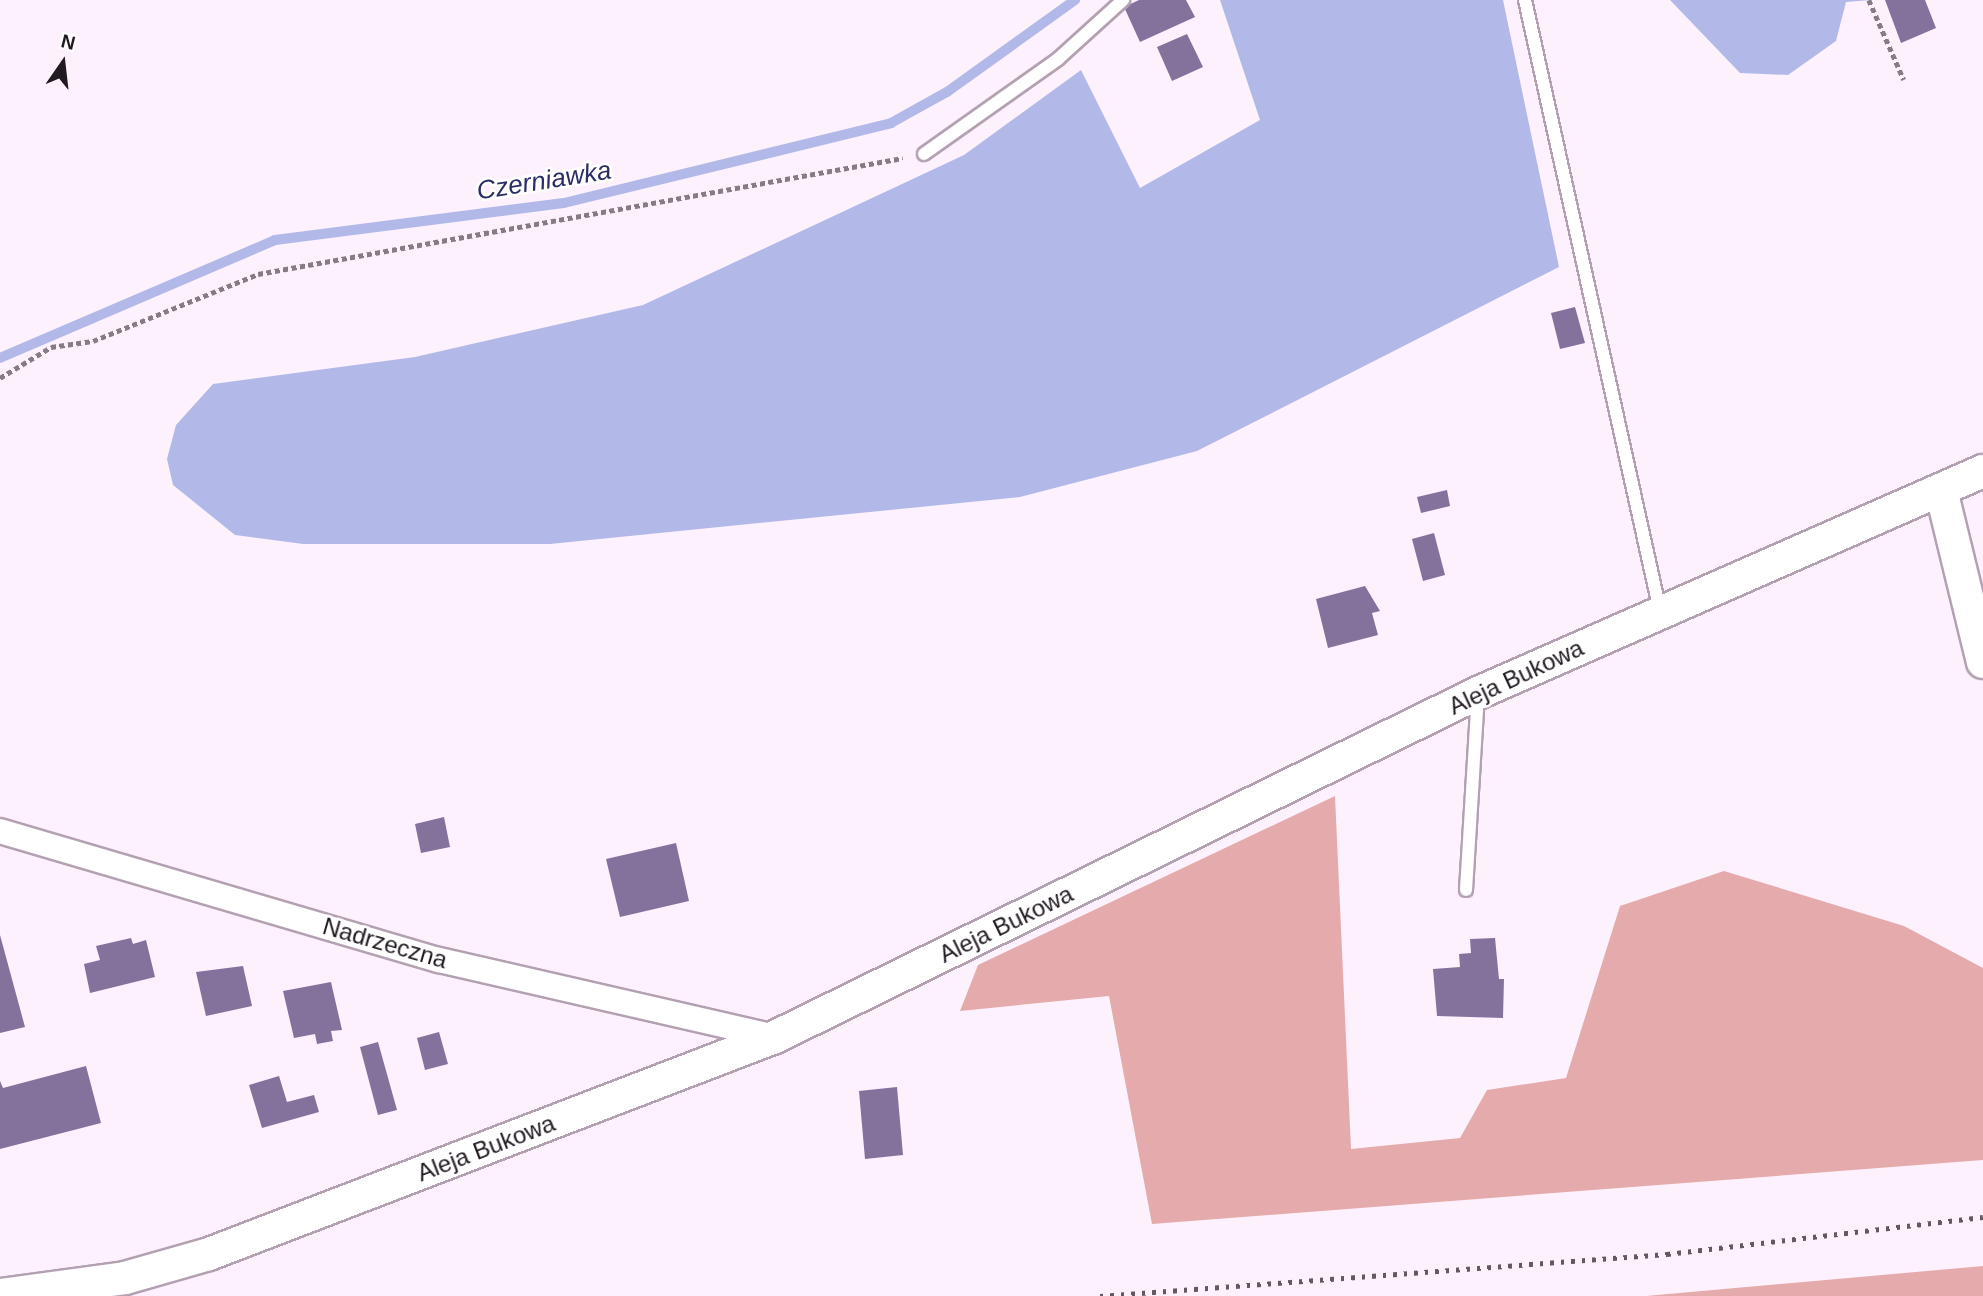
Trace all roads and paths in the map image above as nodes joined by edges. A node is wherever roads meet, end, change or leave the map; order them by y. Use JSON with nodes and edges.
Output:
{"nodes":[{"id":1,"x":1123,"y":0,"type":"edge"},
{"id":2,"x":1525,"y":0,"type":"edge"},
{"id":3,"x":1869,"y":0,"type":"edge"},
{"id":4,"x":1904,"y":80,"type":"dead end"},
{"id":5,"x":924,"y":154,"type":"joint"},
{"id":6,"x":0,"y":378,"type":"edge"},
{"id":7,"x":1983,"y":471,"type":"edge"},
{"id":8,"x":1941,"y":490,"type":"junction"},
{"id":9,"x":1660,"y":612,"type":"junction"},
{"id":10,"x":1983,"y":662,"type":"edge"},
{"id":11,"x":1478,"y":693,"type":"junction"},
{"id":12,"x":0,"y":831,"type":"edge"},
{"id":13,"x":1466,"y":890,"type":"dead end"},
{"id":14,"x":775,"y":1037,"type":"junction"},
{"id":15,"x":0,"y":1295,"type":"edge"}],
"edges":[{"from":1,"to":5,"type":"lane"},
{"from":2,"to":9,"type":"lane"},
{"from":3,"to":4,"type":"path"},
{"from":5,"to":6,"type":"path"},
{"from":7,"to":8,"type":"street","name":"Aleja Bukowa"},
{"from":8,"to":9,"type":"street","name":"Aleja Bukowa"},
{"from":8,"to":10,"type":"street"},
{"from":9,"to":11,"type":"street","name":"Aleja Bukowa"},
{"from":11,"to":13,"type":"lane"},
{"from":11,"to":14,"type":"street","name":"Aleja Bukowa"},
{"from":12,"to":14,"type":"street","name":"Nadrzeczna"},
{"from":14,"to":15,"type":"street","name":"Aleja Bukowa"}]}
